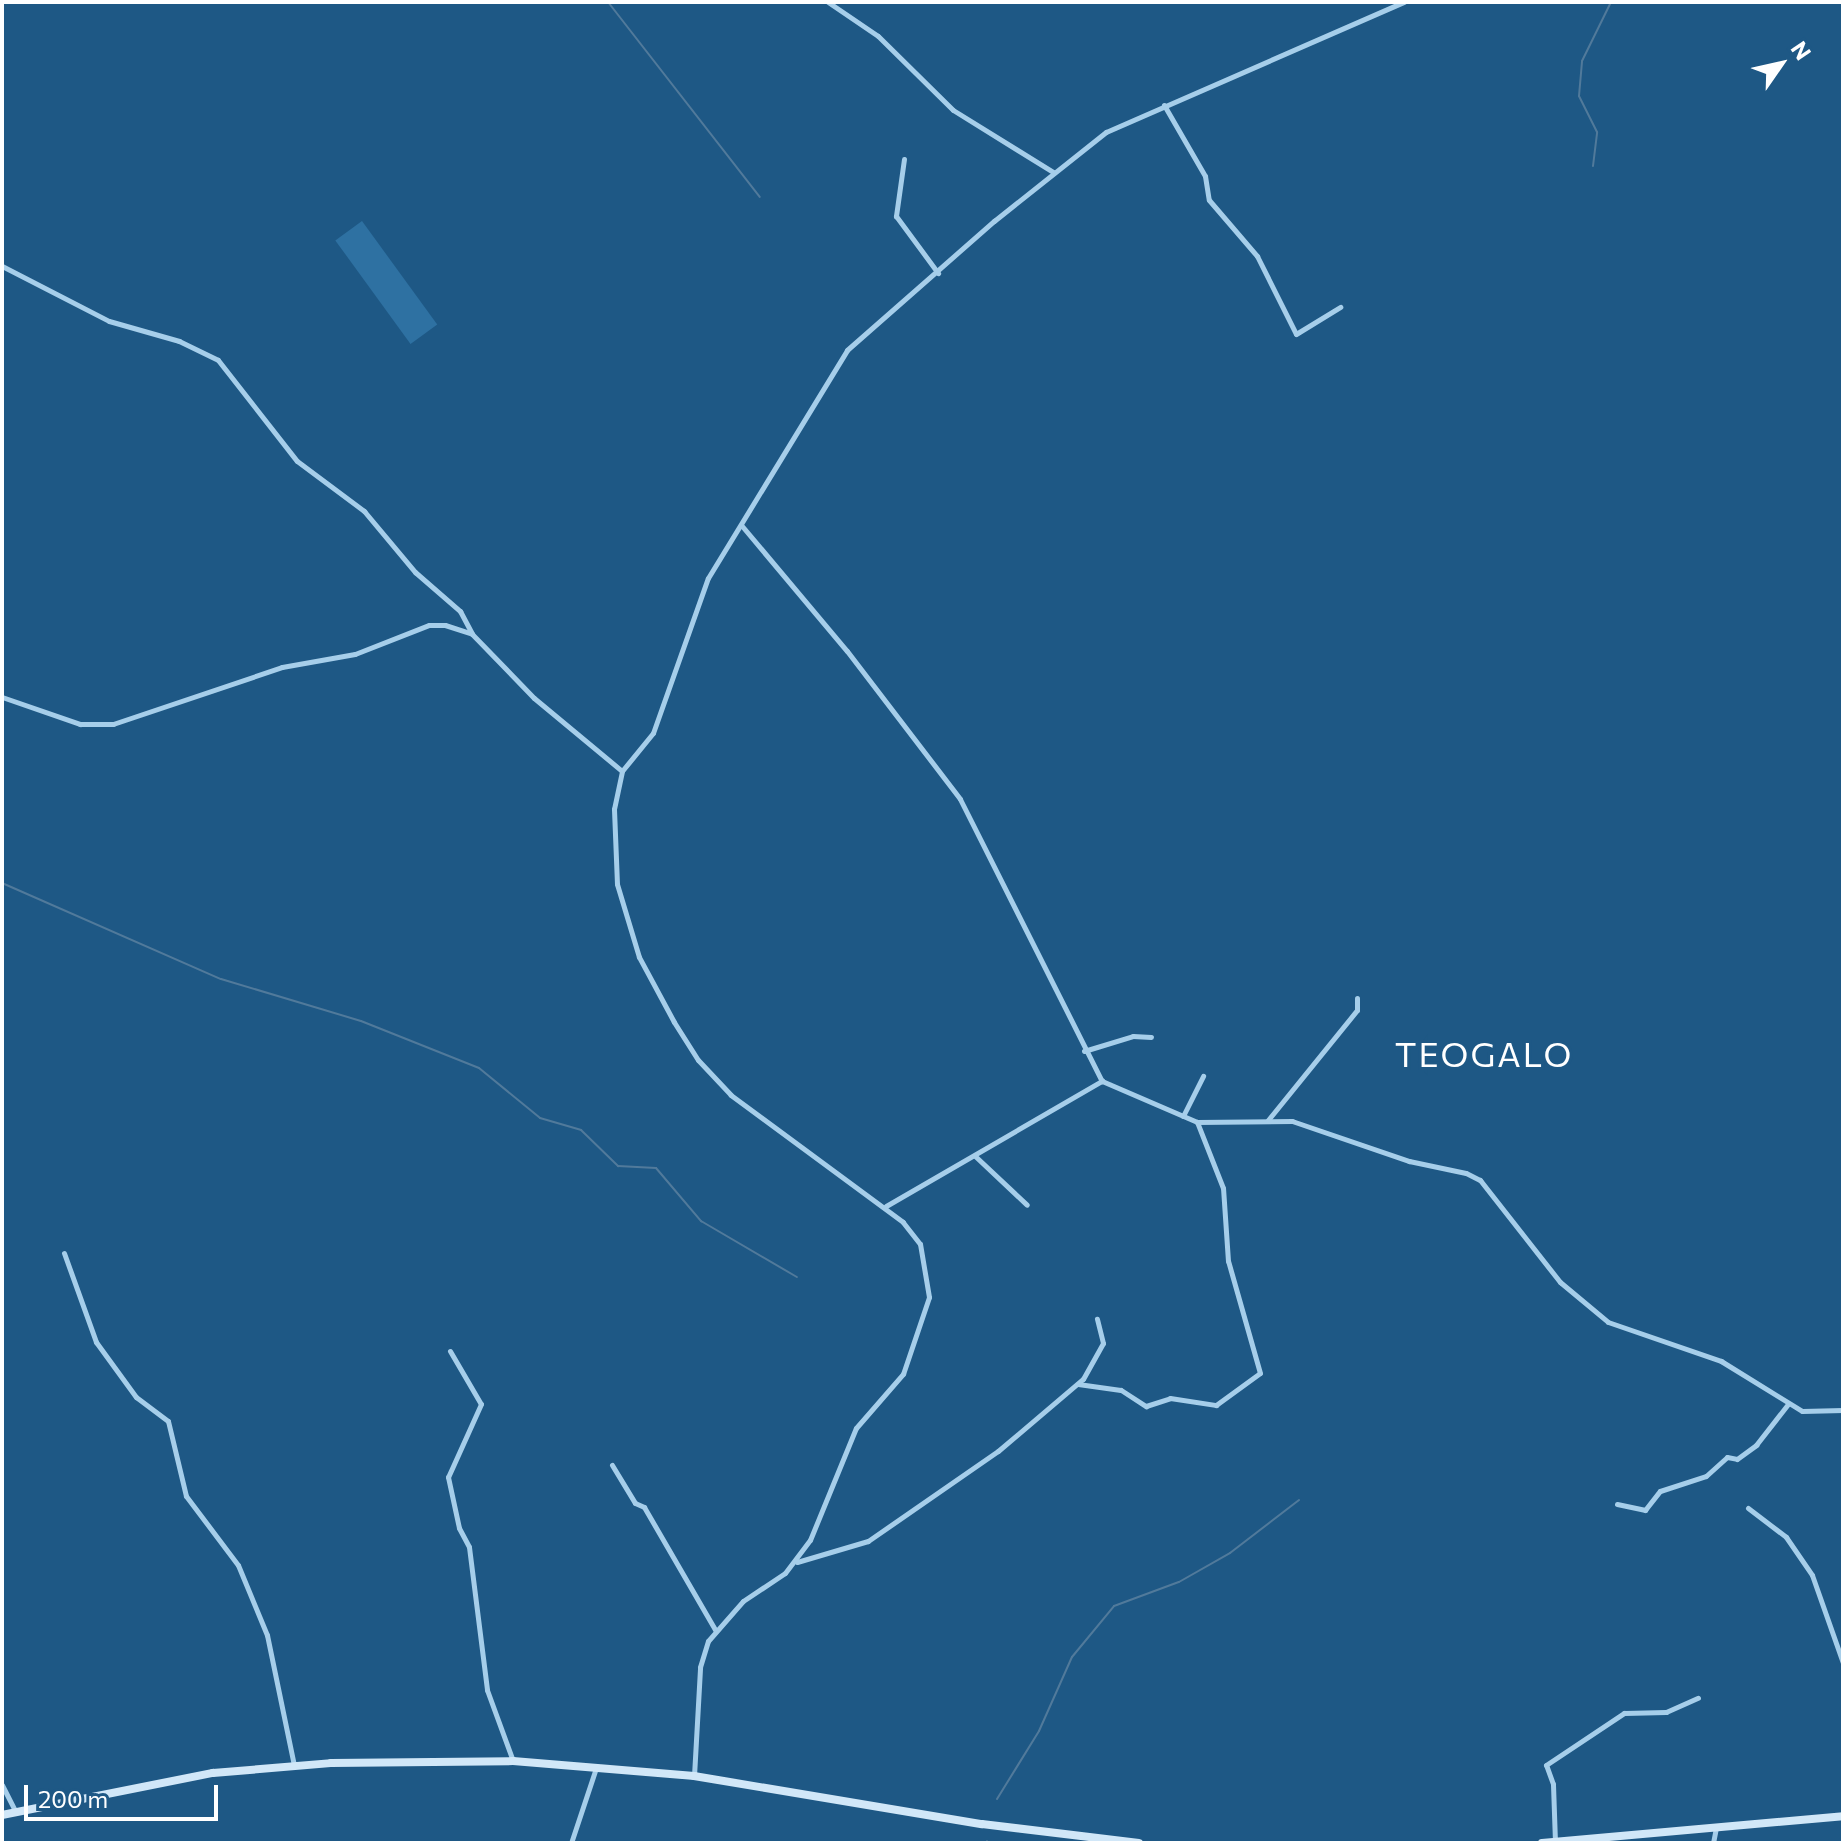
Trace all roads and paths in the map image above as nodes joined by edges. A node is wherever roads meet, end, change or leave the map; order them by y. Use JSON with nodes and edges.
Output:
{"nodes":[{"id":1,"x":828,"y":2,"type":"edge"},
{"id":2,"x":1404,"y":2,"type":"edge"},
{"id":3,"x":1164,"y":105,"type":"junction"},
{"id":4,"x":904,"y":159,"type":"dead end"},
{"id":5,"x":1053,"y":172,"type":"junction"},
{"id":6,"x":2,"y":266,"type":"edge"},
{"id":7,"x":938,"y":273,"type":"junction"},
{"id":8,"x":1340,"y":307,"type":"dead end"},
{"id":9,"x":742,"y":526,"type":"junction"},
{"id":10,"x":472,"y":634,"type":"junction"},
{"id":11,"x":2,"y":697,"type":"edge"},
{"id":12,"x":622,"y":771,"type":"junction"},
{"id":13,"x":1357,"y":998,"type":"dead end"},
{"id":14,"x":1151,"y":1037,"type":"dead end"},
{"id":15,"x":1084,"y":1051,"type":"junction"},
{"id":16,"x":1203,"y":1076,"type":"dead end"},
{"id":17,"x":1102,"y":1081,"type":"junction"},
{"id":18,"x":1183,"y":1116,"type":"junction"},
{"id":19,"x":1267,"y":1121,"type":"junction"},
{"id":20,"x":1197,"y":1122,"type":"junction"},
{"id":21,"x":975,"y":1156,"type":"junction"},
{"id":22,"x":1027,"y":1205,"type":"dead end"},
{"id":23,"x":886,"y":1206,"type":"junction"},
{"id":24,"x":64,"y":1253,"type":"dead end"},
{"id":25,"x":1097,"y":1319,"type":"dead end"},
{"id":26,"x":450,"y":1351,"type":"dead end"},
{"id":27,"x":1078,"y":1384,"type":"junction"},
{"id":28,"x":1788,"y":1404,"type":"junction"},
{"id":29,"x":1843,"y":1410,"type":"edge"},
{"id":30,"x":612,"y":1465,"type":"dead end"},
{"id":31,"x":1617,"y":1504,"type":"dead end"},
{"id":32,"x":1748,"y":1508,"type":"dead end"},
{"id":33,"x":796,"y":1561,"type":"junction"},
{"id":34,"x":716,"y":1631,"type":"junction"},
{"id":35,"x":1843,"y":1663,"type":"edge"},
{"id":36,"x":1698,"y":1698,"type":"dead end"},
{"id":37,"x":513,"y":1761,"type":"junction"},
{"id":38,"x":294,"y":1765,"type":"junction"},
{"id":39,"x":596,"y":1768,"type":"junction"},
{"id":40,"x":694,"y":1776,"type":"junction"},
{"id":41,"x":2,"y":1785,"type":"edge"},
{"id":42,"x":15,"y":1811,"type":"junction"},
{"id":43,"x":2,"y":1815,"type":"edge"},
{"id":44,"x":1843,"y":1818,"type":"edge"},
{"id":45,"x":1716,"y":1827,"type":"junction"},
{"id":46,"x":1112,"y":1841,"type":"edge"},
{"id":47,"x":1555,"y":1842,"type":"edge"},
{"id":48,"x":571,"y":1843,"type":"edge"},
{"id":49,"x":1139,"y":1843,"type":"edge"},
{"id":50,"x":1542,"y":1843,"type":"edge"},
{"id":51,"x":1713,"y":1843,"type":"edge"}],
"edges":[{"from":1,"to":5,"type":"street"},
{"from":2,"to":3,"type":"street"},
{"from":3,"to":5,"type":"street"},
{"from":3,"to":8,"type":"street"},
{"from":4,"to":7,"type":"street"},
{"from":5,"to":7,"type":"street"},
{"from":6,"to":10,"type":"street"},
{"from":7,"to":9,"type":"street"},
{"from":9,"to":12,"type":"street"},
{"from":9,"to":15,"type":"street"},
{"from":10,"to":11,"type":"street"},
{"from":10,"to":12,"type":"street"},
{"from":12,"to":23,"type":"street"},
{"from":13,"to":19,"type":"street"},
{"from":14,"to":15,"type":"street"},
{"from":15,"to":17,"type":"street"},
{"from":16,"to":18,"type":"street"},
{"from":17,"to":18,"type":"street"},
{"from":17,"to":21,"type":"street"},
{"from":18,"to":20,"type":"street"},
{"from":19,"to":20,"type":"street"},
{"from":19,"to":28,"type":"street"},
{"from":20,"to":27,"type":"street"},
{"from":21,"to":22,"type":"street"},
{"from":21,"to":23,"type":"street"},
{"from":23,"to":33,"type":"street"},
{"from":24,"to":38,"type":"street"},
{"from":25,"to":27,"type":"street"},
{"from":26,"to":37,"type":"street"},
{"from":27,"to":33,"type":"street"},
{"from":28,"to":29,"type":"street"},
{"from":28,"to":31,"type":"street"},
{"from":30,"to":34,"type":"street"},
{"from":32,"to":35,"type":"street"},
{"from":33,"to":34,"type":"street"},
{"from":34,"to":40,"type":"street"},
{"from":36,"to":47,"type":"street"},
{"from":37,"to":38,"type":"main road"},
{"from":37,"to":39,"type":"main road"},
{"from":38,"to":42,"type":"main road"},
{"from":39,"to":40,"type":"main road"},
{"from":39,"to":48,"type":"street"},
{"from":40,"to":46,"type":"main road"},
{"from":41,"to":42,"type":"street"},
{"from":42,"to":43,"type":"main road"},
{"from":44,"to":45,"type":"main road"},
{"from":45,"to":47,"type":"main road"},
{"from":45,"to":51,"type":"street"},
{"from":46,"to":49,"type":"main road"},
{"from":47,"to":50,"type":"main road"}]}
